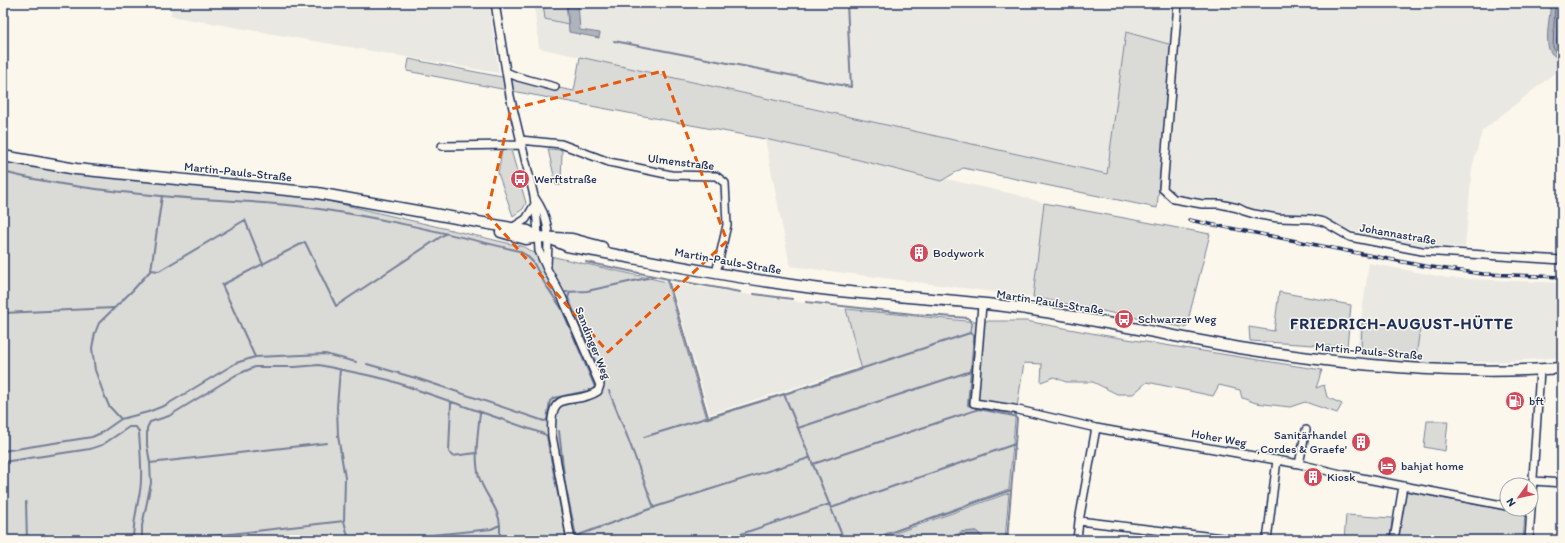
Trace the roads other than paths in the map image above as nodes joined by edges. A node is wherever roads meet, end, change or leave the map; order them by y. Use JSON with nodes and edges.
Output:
{"nodes":[{"id":1,"x":495,"y":3,"type":"edge"},
{"id":2,"x":1178,"y":3,"type":"edge"},
{"id":3,"x":506,"y":72,"type":"junction"},
{"id":4,"x":555,"y":87,"type":"dead end"},
{"id":5,"x":521,"y":142,"type":"junction"},
{"id":6,"x":442,"y":146,"type":"dead end"},
{"id":7,"x":3,"y":156,"type":"edge"},
{"id":8,"x":534,"y":196,"type":"junction"},
{"id":9,"x":535,"y":204,"type":"junction"},
{"id":10,"x":468,"y":221,"type":"junction"},
{"id":11,"x":512,"y":228,"type":"junction"},
{"id":12,"x":538,"y":237,"type":"junction"},
{"id":13,"x":549,"y":238,"type":"junction"},
{"id":14,"x":1562,"y":260,"type":"edge"},
{"id":15,"x":546,"y":269,"type":"junction"},
{"id":16,"x":716,"y":273,"type":"junction"},
{"id":17,"x":982,"y":304,"type":"junction"},
{"id":18,"x":1562,"y":368,"type":"edge"},
{"id":19,"x":1540,"y":370,"type":"junction"},
{"id":20,"x":1096,"y":428,"type":"junction"},
{"id":21,"x":1306,"y":430,"type":"dead end"},
{"id":22,"x":1277,"y":460,"type":"junction"},
{"id":23,"x":1299,"y":464,"type":"junction"},
{"id":24,"x":1534,"y":477,"type":"edge"},
{"id":25,"x":1539,"y":481,"type":"edge"},
{"id":26,"x":1562,"y":483,"type":"edge"},
{"id":27,"x":1403,"y":486,"type":"junction"},
{"id":28,"x":1499,"y":504,"type":"edge"},
{"id":29,"x":1530,"y":517,"type":"edge"},
{"id":30,"x":1079,"y":521,"type":"junction"},
{"id":31,"x":571,"y":540,"type":"edge"},
{"id":32,"x":1077,"y":540,"type":"edge"},
{"id":33,"x":1239,"y":540,"type":"edge"},
{"id":34,"x":1267,"y":540,"type":"edge"},
{"id":35,"x":1394,"y":540,"type":"edge"},
{"id":36,"x":1529,"y":540,"type":"edge"}],
"edges":[{"from":1,"to":3,"type":"street"},
{"from":2,"to":14,"type":"street","name":"Johannastraße"},
{"from":3,"to":4,"type":"street"},
{"from":3,"to":5,"type":"street"},
{"from":5,"to":6,"type":"street","name":"Ulmenstraße"},
{"from":5,"to":8,"type":"street"},
{"from":5,"to":16,"type":"street","name":"Ulmenstraße"},
{"from":7,"to":10,"type":"street","name":"Martin-Pauls-Straße"},
{"from":8,"to":9,"type":"street"},
{"from":8,"to":13,"type":"street"},
{"from":9,"to":11,"type":"street"},
{"from":9,"to":12,"type":"street"},
{"from":10,"to":11,"type":"street","name":"Martin-Pauls-Straße"},
{"from":10,"to":12,"type":"street","name":"Martin-Pauls-Straße"},
{"from":11,"to":12,"type":"street","name":"Martin-Pauls-Straße"},
{"from":12,"to":13,"type":"street","name":"Martin-Pauls-Straße"},
{"from":12,"to":15,"type":"street","name":"Sandinger Weg"},
{"from":13,"to":15,"type":"street"},
{"from":13,"to":16,"type":"street","name":"Martin-Pauls-Straße"},
{"from":15,"to":31,"type":"street","name":"Sandinger Weg"},
{"from":16,"to":17,"type":"street","name":"Martin-Pauls-Straße"},
{"from":17,"to":19,"type":"street","name":"Martin-Pauls-Straße"},
{"from":17,"to":20,"type":"street","name":"Hoher Weg"},
{"from":18,"to":19,"type":"street","name":"Martin-Pauls-Straße"},
{"from":19,"to":24,"type":"street"},
{"from":20,"to":22,"type":"street","name":"Hoher Weg"},
{"from":20,"to":30,"type":"street"},
{"from":21,"to":23,"type":"street"},
{"from":22,"to":23,"type":"street","name":"Hoher Weg"},
{"from":22,"to":34,"type":"street"},
{"from":23,"to":27,"type":"street","name":"Hoher Weg"},
{"from":25,"to":26,"type":"street"},
{"from":27,"to":28,"type":"street","name":"Hoher Weg"},
{"from":27,"to":35,"type":"street"},
{"from":29,"to":36,"type":"street"},
{"from":30,"to":32,"type":"street"},
{"from":30,"to":33,"type":"street"}]}
